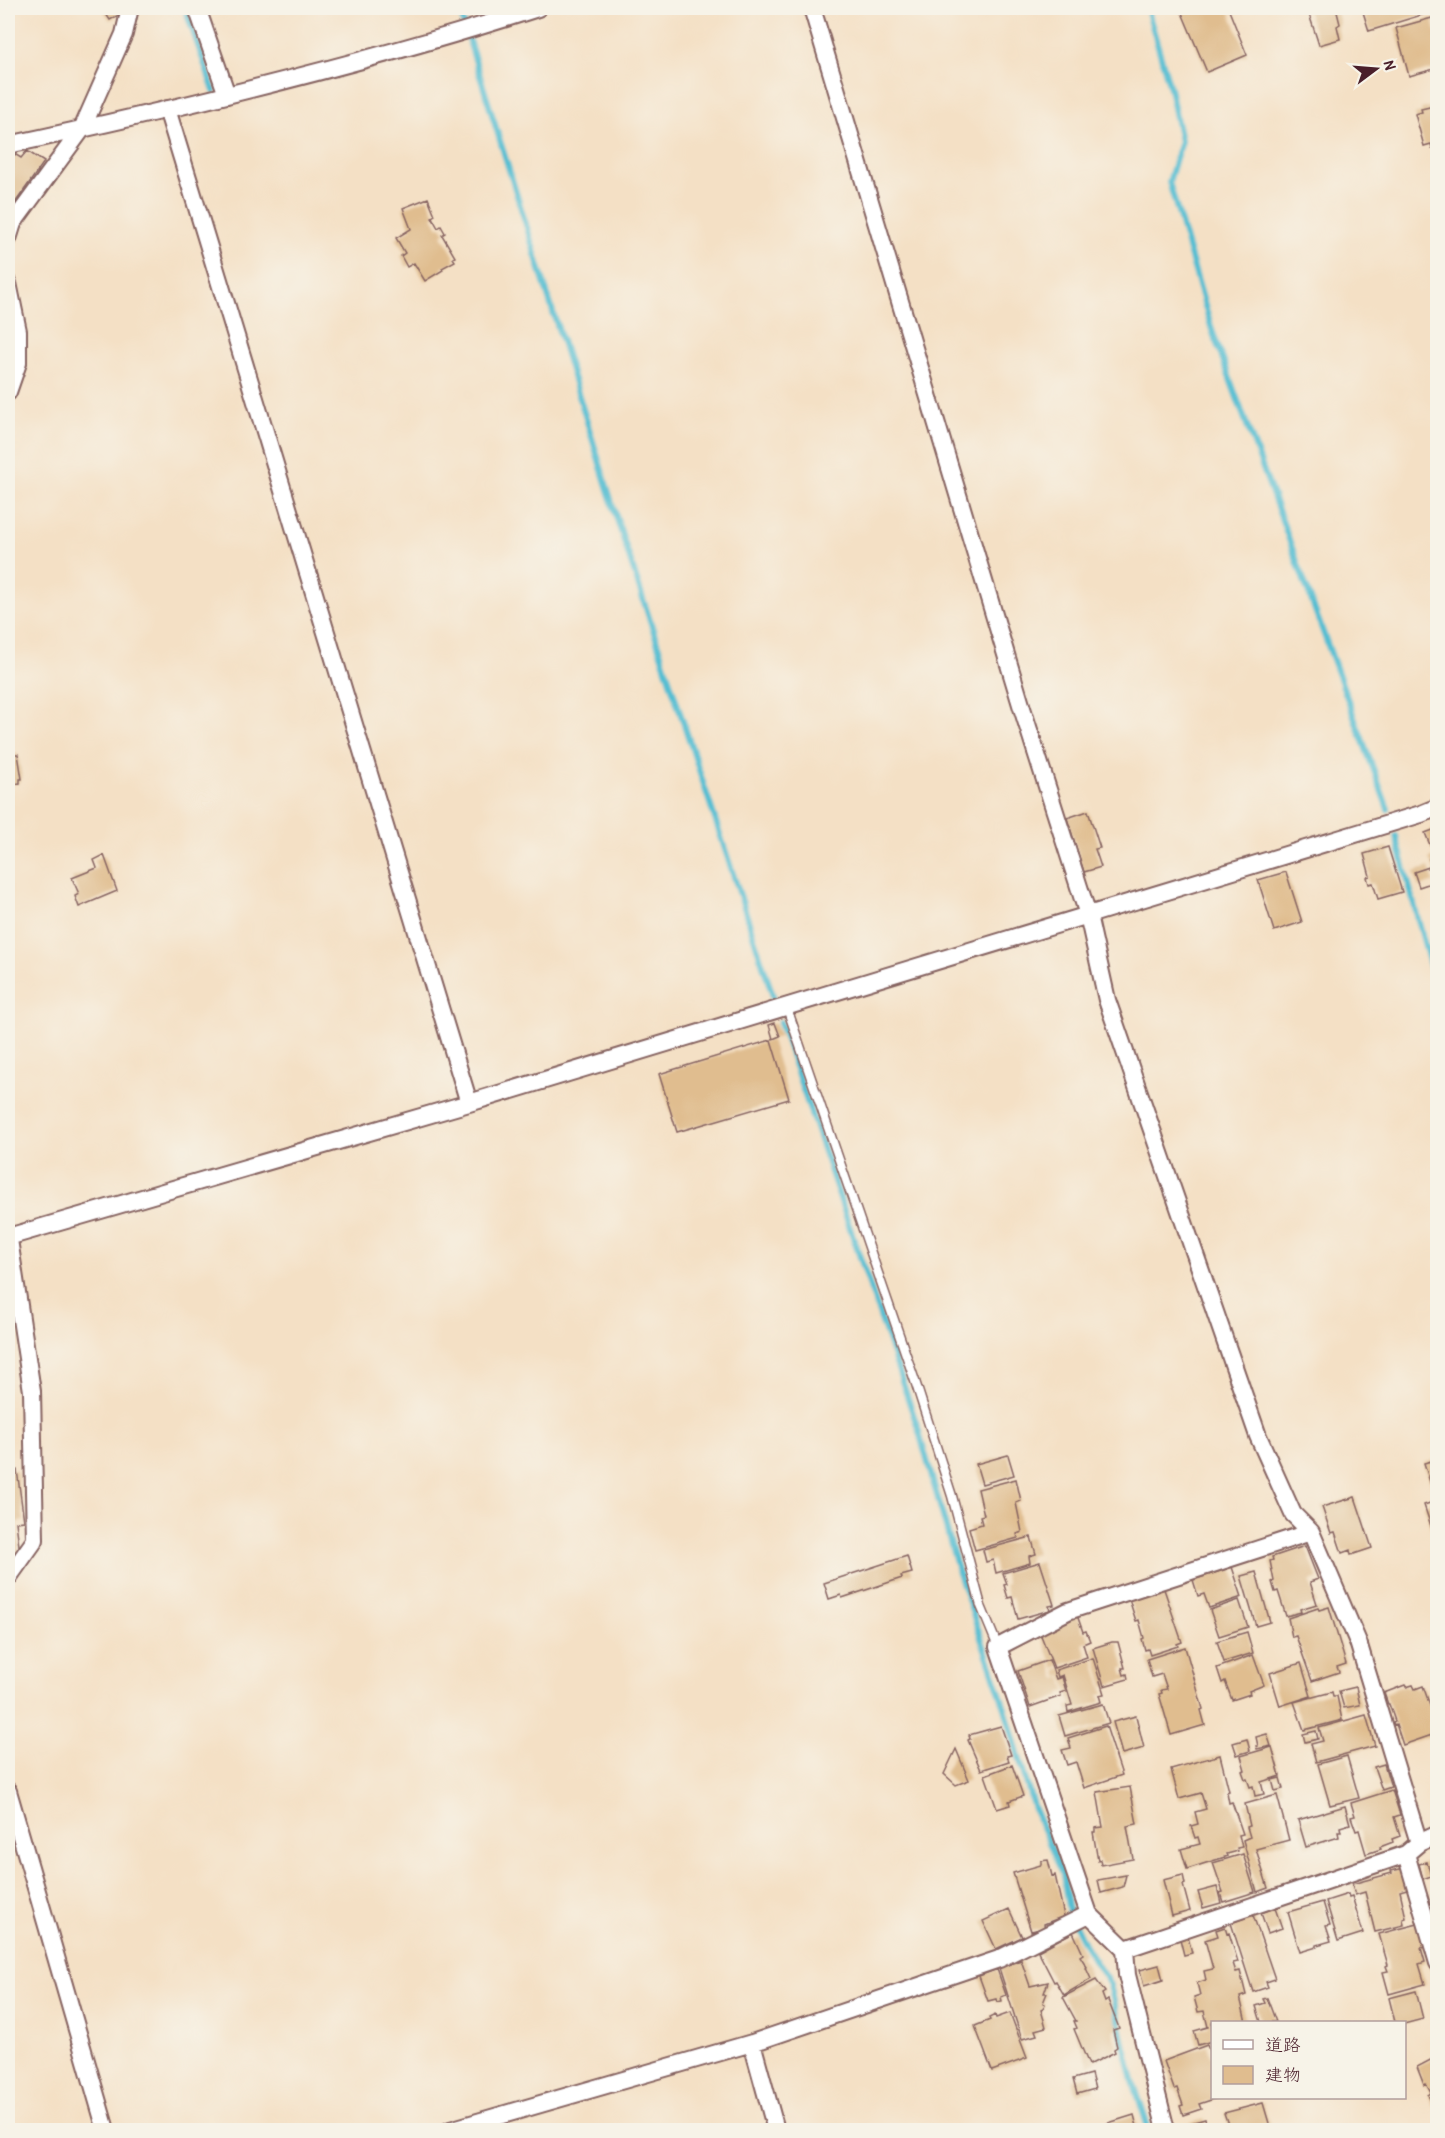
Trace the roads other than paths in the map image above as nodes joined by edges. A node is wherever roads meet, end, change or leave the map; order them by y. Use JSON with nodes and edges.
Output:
{"nodes":[{"id":1,"x":130,"y":8,"type":"edge"},
{"id":2,"x":197,"y":8,"type":"edge"},
{"id":3,"x":538,"y":8,"type":"edge"},
{"id":4,"x":812,"y":8,"type":"edge"},
{"id":5,"x":227,"y":94,"type":"junction"},
{"id":6,"x":167,"y":110,"type":"junction"},
{"id":7,"x":82,"y":129,"type":"junction"},
{"id":8,"x":8,"y":145,"type":"edge"},
{"id":9,"x":8,"y":239,"type":"edge"},
{"id":10,"x":8,"y":283,"type":"edge"},
{"id":11,"x":8,"y":393,"type":"edge"},
{"id":12,"x":1437,"y":807,"type":"edge"},
{"id":13,"x":1088,"y":915,"type":"junction"},
{"id":14,"x":787,"y":1008,"type":"junction"},
{"id":15,"x":469,"y":1103,"type":"junction"},
{"id":16,"x":8,"y":1235,"type":"edge"},
{"id":17,"x":1311,"y":1532,"type":"junction"},
{"id":18,"x":8,"y":1578,"type":"edge"},
{"id":19,"x":998,"y":1647,"type":"junction"},
{"id":20,"x":8,"y":1791,"type":"edge"},
{"id":21,"x":1437,"y":1834,"type":"edge"},
{"id":22,"x":1419,"y":1843,"type":"junction"},
{"id":23,"x":1406,"y":1854,"type":"junction"},
{"id":24,"x":1084,"y":1916,"type":"junction"},
{"id":25,"x":1125,"y":1949,"type":"junction"},
{"id":26,"x":1437,"y":1963,"type":"edge"},
{"id":27,"x":752,"y":2043,"type":"junction"},
{"id":28,"x":106,"y":2130,"type":"edge"},
{"id":29,"x":450,"y":2130,"type":"edge"},
{"id":30,"x":776,"y":2130,"type":"edge"},
{"id":31,"x":1166,"y":2130,"type":"edge"}],
"edges":[{"from":1,"to":7,"type":"street"},
{"from":2,"to":5,"type":"street"},
{"from":3,"to":5,"type":"street"},
{"from":4,"to":13,"type":"street"},
{"from":5,"to":6,"type":"street"},
{"from":6,"to":7,"type":"street"},
{"from":6,"to":15,"type":"street"},
{"from":7,"to":8,"type":"street"},
{"from":7,"to":9,"type":"street"},
{"from":10,"to":11,"type":"street"},
{"from":12,"to":13,"type":"street"},
{"from":13,"to":14,"type":"street"},
{"from":13,"to":17,"type":"street"},
{"from":14,"to":15,"type":"street"},
{"from":14,"to":19,"type":"lane"},
{"from":15,"to":16,"type":"street"},
{"from":16,"to":18,"type":"street"},
{"from":17,"to":19,"type":"street"},
{"from":17,"to":22,"type":"street"},
{"from":19,"to":24,"type":"street"},
{"from":20,"to":28,"type":"street"},
{"from":21,"to":22,"type":"street"},
{"from":22,"to":23,"type":"street"},
{"from":23,"to":25,"type":"street"},
{"from":23,"to":26,"type":"street"},
{"from":24,"to":25,"type":"street"},
{"from":24,"to":27,"type":"street"},
{"from":25,"to":31,"type":"street"},
{"from":27,"to":29,"type":"street"},
{"from":27,"to":30,"type":"street"}]}
